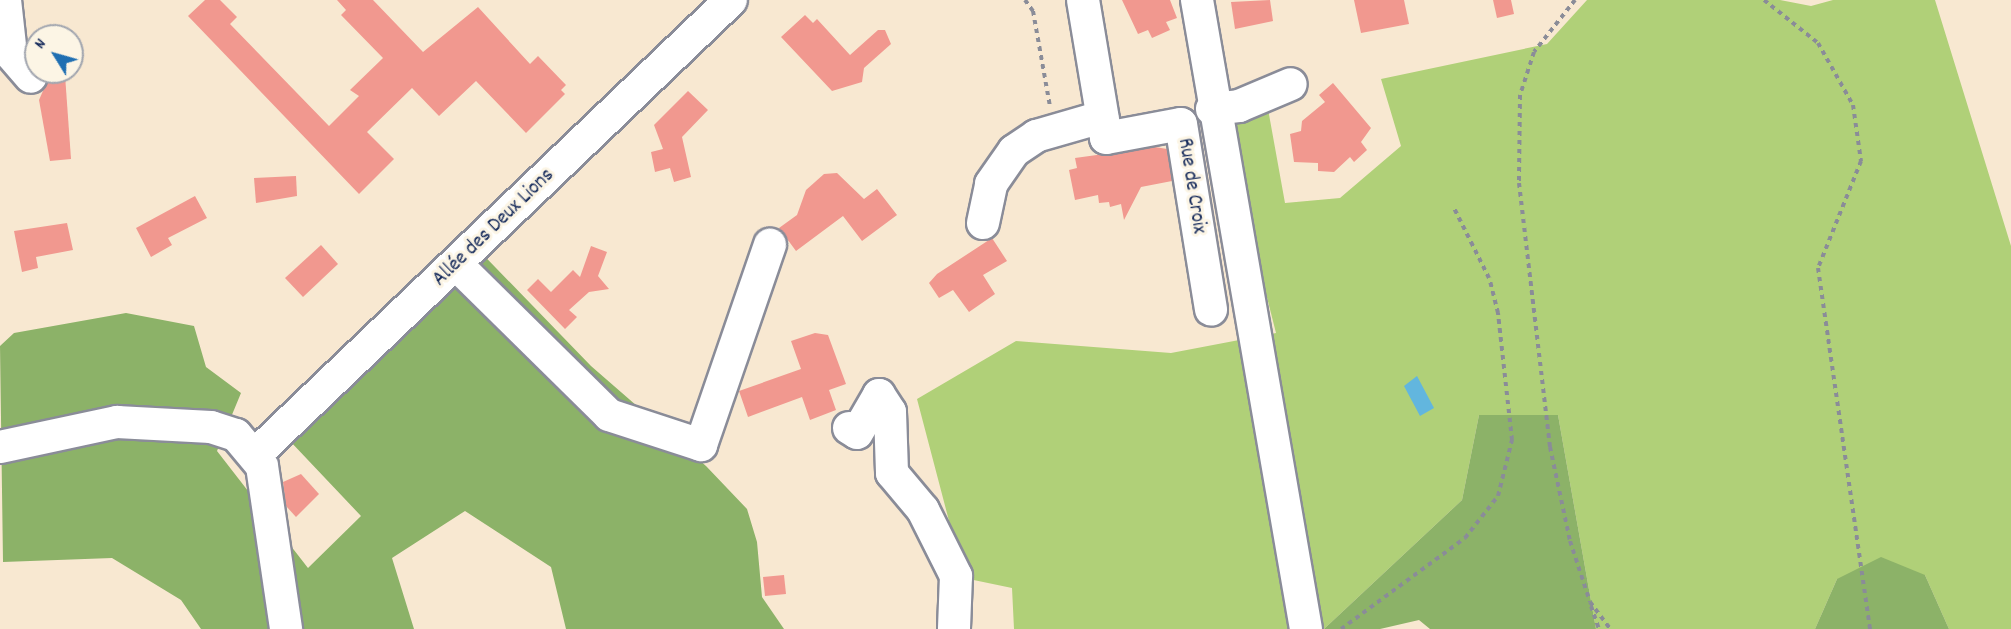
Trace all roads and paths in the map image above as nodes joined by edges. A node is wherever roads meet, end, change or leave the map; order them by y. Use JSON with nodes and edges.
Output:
{"nodes":[{"id":1,"x":5,"y":0,"type":"edge"},
{"id":2,"x":731,"y":0,"type":"edge"},
{"id":3,"x":1025,"y":0,"type":"edge"},
{"id":4,"x":1083,"y":0,"type":"edge"},
{"id":5,"x":1197,"y":0,"type":"edge"},
{"id":6,"x":1575,"y":0,"type":"edge"},
{"id":7,"x":1764,"y":0,"type":"edge"},
{"id":8,"x":24,"y":69,"type":"edge"},
{"id":9,"x":1291,"y":84,"type":"dead end"},
{"id":10,"x":1212,"y":109,"type":"junction"},
{"id":11,"x":1102,"y":117,"type":"junction"},
{"id":12,"x":1054,"y":130,"type":"junction"},
{"id":13,"x":1454,"y":208,"type":"dead end"},
{"id":14,"x":982,"y":223,"type":"dead end"},
{"id":15,"x":770,"y":245,"type":"dead end"},
{"id":16,"x":456,"y":264,"type":"junction"},
{"id":17,"x":1211,"y":310,"type":"dead end"},
{"id":18,"x":849,"y":428,"type":"dead end"},
{"id":19,"x":0,"y":447,"type":"edge"},
{"id":20,"x":256,"y":454,"type":"junction"},
{"id":21,"x":1590,"y":602,"type":"junction"},
{"id":22,"x":286,"y":629,"type":"edge"},
{"id":23,"x":954,"y":629,"type":"edge"},
{"id":24,"x":1306,"y":629,"type":"edge"},
{"id":25,"x":1341,"y":629,"type":"edge"},
{"id":26,"x":1599,"y":629,"type":"edge"},
{"id":27,"x":1610,"y":629,"type":"edge"},
{"id":28,"x":1870,"y":629,"type":"edge"}],
"edges":[{"from":1,"to":8,"type":"street"},
{"from":2,"to":16,"type":"street","name":"Allée des Deux Lions"},
{"from":3,"to":12,"type":"path"},
{"from":4,"to":11,"type":"street","name":"Rue de Croix"},
{"from":5,"to":10,"type":"street"},
{"from":6,"to":21,"type":"path"},
{"from":7,"to":28,"type":"path"},
{"from":9,"to":10,"type":"street"},
{"from":10,"to":24,"type":"street"},
{"from":11,"to":12,"type":"street"},
{"from":11,"to":17,"type":"street","name":"Rue de Croix"},
{"from":12,"to":14,"type":"street"},
{"from":13,"to":25,"type":"path"},
{"from":15,"to":16,"type":"street"},
{"from":16,"to":20,"type":"street","name":"Allée des Deux Lions"},
{"from":18,"to":23,"type":"street"},
{"from":19,"to":20,"type":"street"},
{"from":20,"to":22,"type":"street"},
{"from":21,"to":26,"type":"path"},
{"from":21,"to":27,"type":"path"}]}
